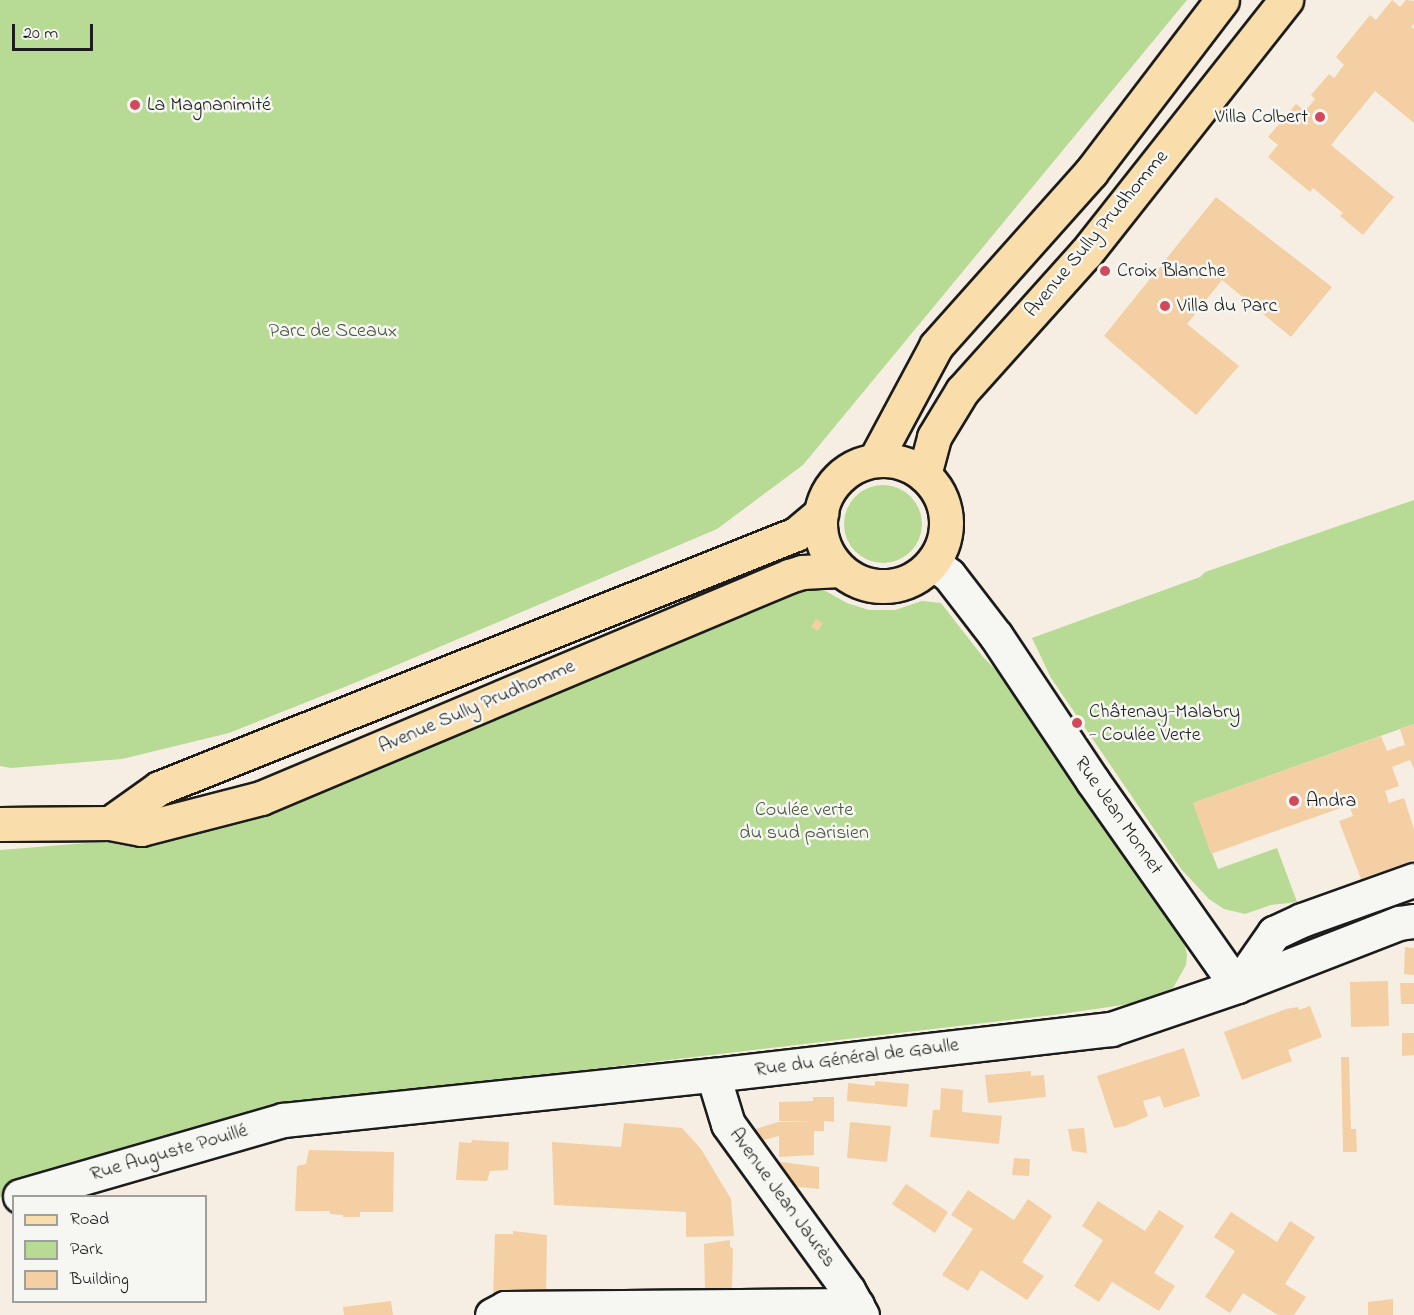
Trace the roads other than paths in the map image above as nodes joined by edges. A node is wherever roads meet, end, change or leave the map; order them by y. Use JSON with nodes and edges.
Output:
{"nodes":[{"id":1,"x":1222,"y":0,"type":"edge"},
{"id":2,"x":1286,"y":0,"type":"edge"},
{"id":3,"x":875,"y":460,"type":"junction"},
{"id":4,"x":924,"y":475,"type":"junction"},
{"id":5,"x":821,"y":513,"type":"junction"},
{"id":6,"x":933,"y":563,"type":"junction"},
{"id":7,"x":840,"y":570,"type":"junction"},
{"id":8,"x":110,"y":823,"type":"junction"},
{"id":9,"x":0,"y":824,"type":"edge"},
{"id":10,"x":1414,"y":880,"type":"edge"},
{"id":11,"x":1414,"y":921,"type":"edge"},
{"id":12,"x":1237,"y":986,"type":"junction"},
{"id":13,"x":713,"y":1075,"type":"junction"},
{"id":14,"x":283,"y":1120,"type":"joint"},
{"id":15,"x":27,"y":1195,"type":"edge"},
{"id":16,"x":860,"y":1310,"type":"edge"},
{"id":17,"x":492,"y":1315,"type":"edge"}],
"edges":[{"from":1,"to":3,"type":"main road"},
{"from":2,"to":4,"type":"main road","name":"Avenue Sully Prudhomme"},
{"from":3,"to":4,"type":"main road"},
{"from":3,"to":5,"type":"main road"},
{"from":4,"to":6,"type":"main road"},
{"from":5,"to":7,"type":"main road"},
{"from":5,"to":8,"type":"main road","name":"Avenue Sully Prudhomme"},
{"from":6,"to":7,"type":"main road"},
{"from":6,"to":12,"type":"street","name":"Rue Jean Monnet"},
{"from":7,"to":8,"type":"main road","name":"Avenue Sully Prudhomme"},
{"from":8,"to":9,"type":"main road","name":"Avenue Sully Prudhomme"},
{"from":10,"to":12,"type":"street"},
{"from":11,"to":12,"type":"street","name":"Rue du Général de Gaulle"},
{"from":12,"to":13,"type":"street","name":"Rue du Général de Gaulle"},
{"from":13,"to":14,"type":"street","name":"Rue du Général de Gaulle"},
{"from":13,"to":16,"type":"street","name":"Avenue Jean Jaurès"},
{"from":14,"to":15,"type":"street","name":"Rue Auguste Pouillé"},
{"from":16,"to":17,"type":"street"}]}
